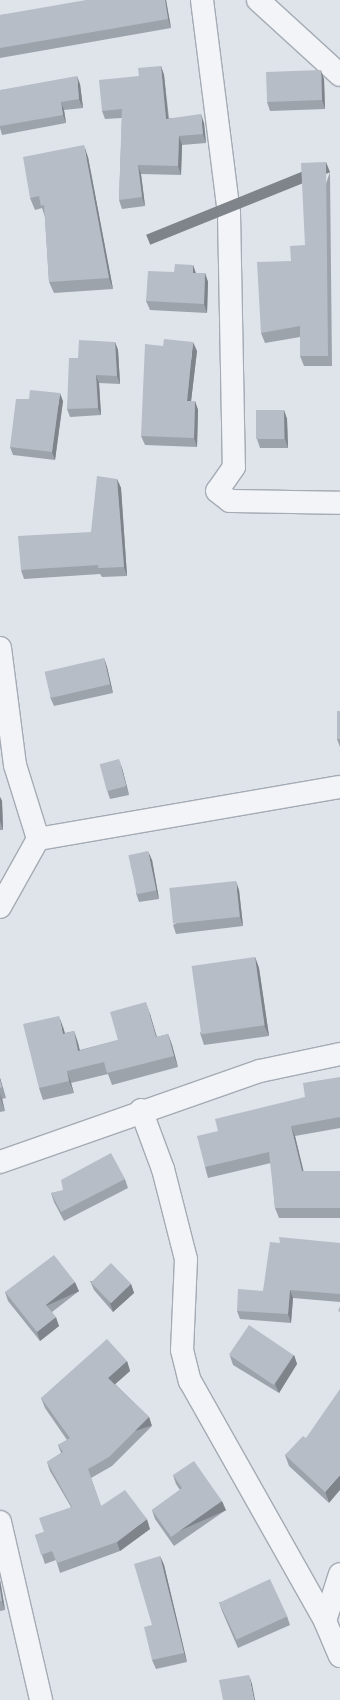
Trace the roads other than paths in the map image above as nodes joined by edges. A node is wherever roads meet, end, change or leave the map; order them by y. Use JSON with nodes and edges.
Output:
{"nodes":[{"id":1,"x":202,"y":0,"type":"edge"},
{"id":2,"x":258,"y":0,"type":"edge"},
{"id":3,"x":340,"y":75,"type":"edge"},
{"id":4,"x":340,"y":503,"type":"edge"},
{"id":5,"x":0,"y":648,"type":"edge"},
{"id":6,"x":340,"y":787,"type":"edge"},
{"id":7,"x":38,"y":839,"type":"junction"},
{"id":8,"x":0,"y":907,"type":"edge"},
{"id":9,"x":340,"y":1054,"type":"edge"},
{"id":10,"x":141,"y":1110,"type":"junction"},
{"id":11,"x":0,"y":1162,"type":"edge"},
{"id":12,"x":0,"y":1522,"type":"edge"},
{"id":13,"x":340,"y":1574,"type":"edge"},
{"id":14,"x":325,"y":1621,"type":"junction"},
{"id":15,"x":340,"y":1656,"type":"edge"},
{"id":16,"x":41,"y":1700,"type":"edge"}],
"edges":[{"from":1,"to":4,"type":"street"},
{"from":2,"to":3,"type":"street"},
{"from":5,"to":7,"type":"street"},
{"from":6,"to":7,"type":"street"},
{"from":7,"to":8,"type":"street"},
{"from":9,"to":10,"type":"street"},
{"from":10,"to":11,"type":"street"},
{"from":10,"to":14,"type":"street"},
{"from":12,"to":16,"type":"street"},
{"from":13,"to":14,"type":"street"},
{"from":14,"to":15,"type":"street"}]}
